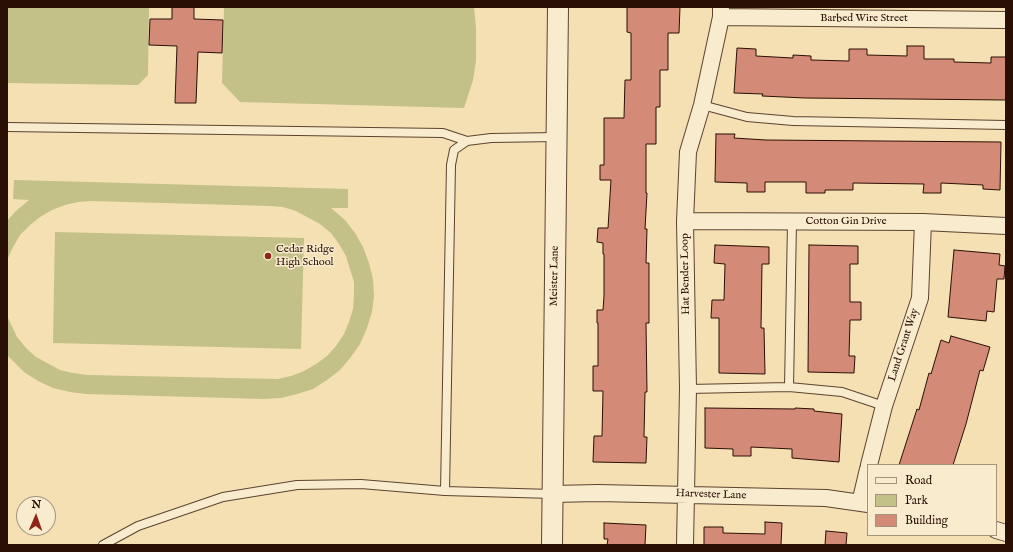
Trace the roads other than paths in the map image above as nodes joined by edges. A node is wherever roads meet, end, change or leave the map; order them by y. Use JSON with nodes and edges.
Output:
{"nodes":[{"id":1,"x":558,"y":7,"type":"edge"},
{"id":2,"x":721,"y":12,"type":"edge"},
{"id":3,"x":1006,"y":20,"type":"edge"},
{"id":4,"x":702,"y":105,"type":"junction"},
{"id":5,"x":1006,"y":125,"type":"edge"},
{"id":6,"x":7,"y":127,"type":"edge"},
{"id":7,"x":557,"y":138,"type":"junction"},
{"id":8,"x":467,"y":141,"type":"junction"},
{"id":9,"x":685,"y":220,"type":"junction"},
{"id":10,"x":792,"y":222,"type":"junction"},
{"id":11,"x":923,"y":222,"type":"junction"},
{"id":12,"x":1006,"y":226,"type":"edge"},
{"id":13,"x":789,"y":387,"type":"junction"},
{"id":14,"x":688,"y":389,"type":"junction"},
{"id":15,"x":884,"y":406,"type":"junction"},
{"id":16,"x":869,"y":464,"type":"edge"},
{"id":17,"x":867,"y":478,"type":"edge"},
{"id":18,"x":445,"y":491,"type":"junction"},
{"id":19,"x":553,"y":494,"type":"junction"},
{"id":20,"x":686,"y":494,"type":"junction"},
{"id":21,"x":864,"y":503,"type":"edge"},
{"id":22,"x":103,"y":545,"type":"edge"},
{"id":23,"x":552,"y":545,"type":"edge"},
{"id":24,"x":685,"y":545,"type":"edge"}],
"edges":[{"from":1,"to":7,"type":"street","name":"Meister Lane"},
{"from":2,"to":3,"type":"street","name":"Barbed Wire Street"},
{"from":2,"to":4,"type":"street","name":"Hat Bender Loop"},
{"from":4,"to":5,"type":"lane"},
{"from":4,"to":9,"type":"street","name":"Hat Bender Loop"},
{"from":6,"to":8,"type":"lane"},
{"from":7,"to":8,"type":"lane"},
{"from":7,"to":19,"type":"street","name":"Meister Lane"},
{"from":8,"to":18,"type":"lane"},
{"from":9,"to":10,"type":"street","name":"Cotton Gin Drive"},
{"from":9,"to":14,"type":"street","name":"Hat Bender Loop"},
{"from":10,"to":11,"type":"street","name":"Cotton Gin Drive"},
{"from":10,"to":13,"type":"lane"},
{"from":11,"to":12,"type":"street","name":"Cotton Gin Drive"},
{"from":11,"to":15,"type":"street","name":"Land Grant Way"},
{"from":13,"to":14,"type":"lane"},
{"from":13,"to":15,"type":"lane"},
{"from":14,"to":20,"type":"street","name":"Hat Bender Loop"},
{"from":15,"to":16,"type":"street","name":"Land Grant Way"},
{"from":17,"to":21,"type":"street"},
{"from":18,"to":19,"type":"lane"},
{"from":18,"to":22,"type":"lane"},
{"from":19,"to":20,"type":"street","name":"Harvester Lane"},
{"from":19,"to":23,"type":"street","name":"Meister Lane"},
{"from":20,"to":21,"type":"street","name":"Harvester Lane"},
{"from":20,"to":24,"type":"street","name":"Hat Bender Loop"}]}
